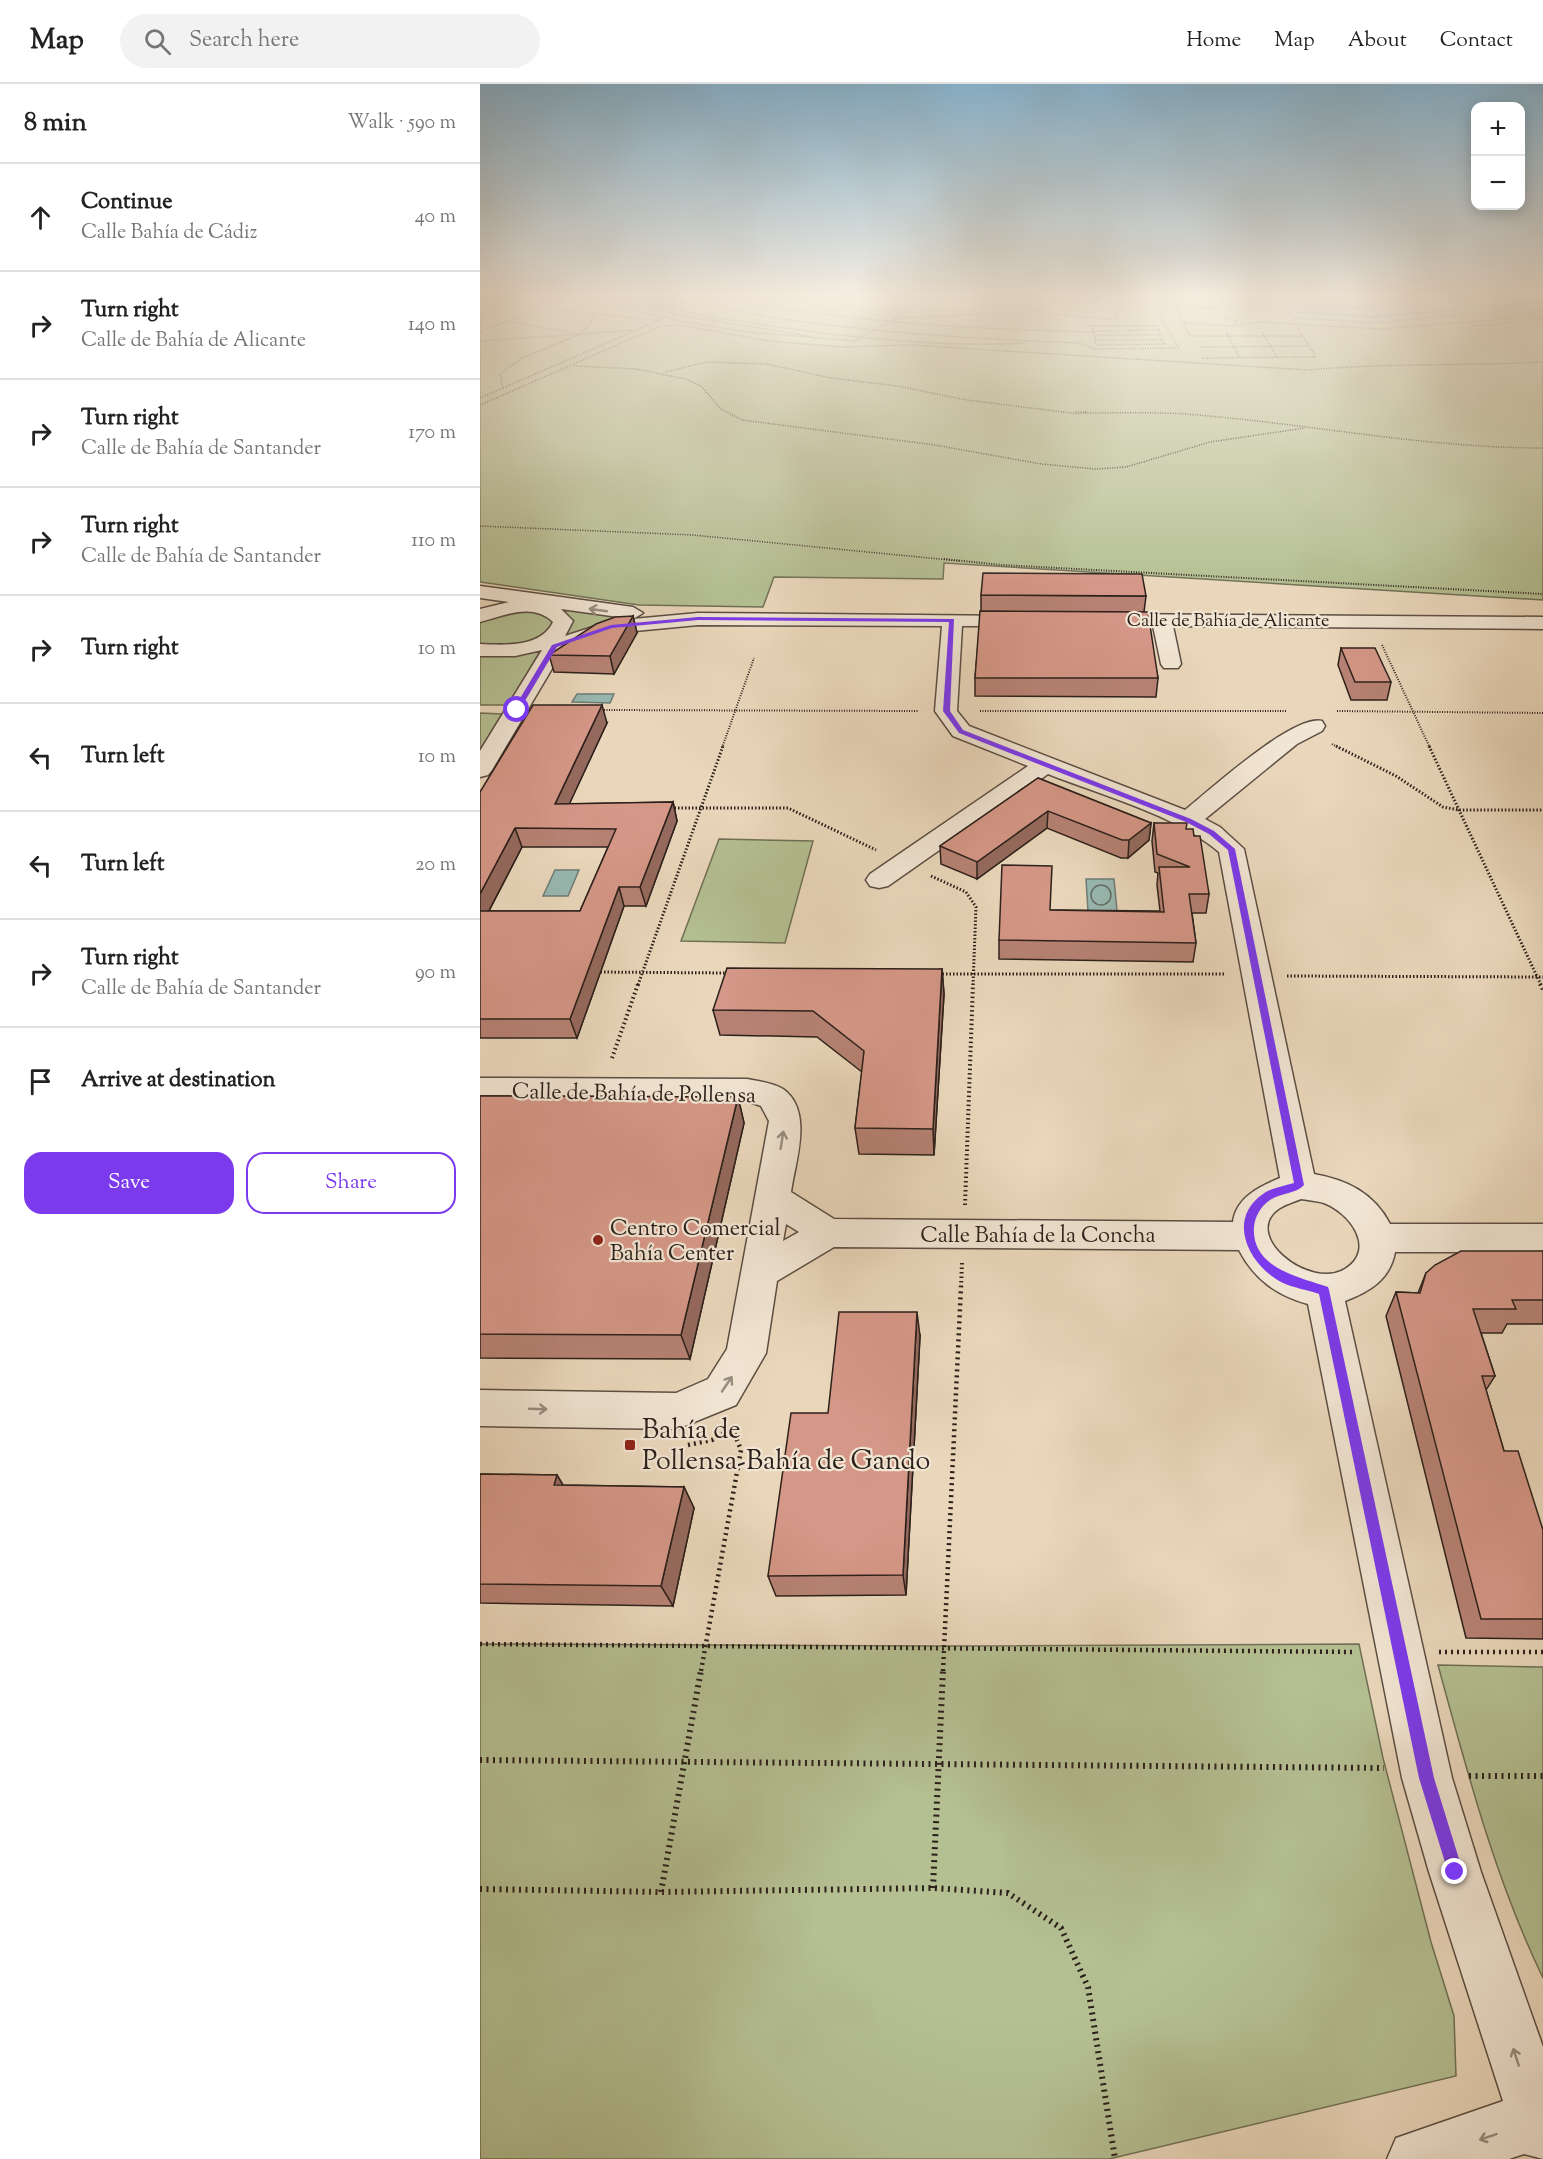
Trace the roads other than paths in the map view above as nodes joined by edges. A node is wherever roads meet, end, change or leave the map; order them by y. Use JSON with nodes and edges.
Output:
{"nodes":[{"id":1,"x":480,"y":592,"type":"edge"},
{"id":2,"x":538,"y":605,"type":"junction"},
{"id":3,"x":480,"y":616,"type":"edge"},
{"id":4,"x":698,"y":619,"type":"junction"},
{"id":5,"x":952,"y":620,"type":"junction"},
{"id":6,"x":1040,"y":620,"type":"edge"},
{"id":7,"x":1085,"y":620,"type":"edge"},
{"id":8,"x":1162,"y":621,"type":"junction"},
{"id":9,"x":1543,"y":623,"type":"edge"},
{"id":10,"x":548,"y":644,"type":"junction"},
{"id":11,"x":480,"y":650,"type":"edge"},
{"id":12,"x":1171,"y":664,"type":"dead end"},
{"id":13,"x":1322,"y":719,"type":"road end"},
{"id":14,"x":1045,"y":765,"type":"junction"},
{"id":15,"x":480,"y":770,"type":"edge"},
{"id":16,"x":1188,"y":820,"type":"junction"},
{"id":17,"x":879,"y":880,"type":"dead end"},
{"id":18,"x":480,"y":1089,"type":"edge"},
{"id":19,"x":1299,"y":1185,"type":"junction"},
{"id":20,"x":773,"y":1198,"type":"junction"},
{"id":21,"x":828,"y":1233,"type":"junction"},
{"id":22,"x":1248,"y":1236,"type":"junction"},
{"id":23,"x":1379,"y":1238,"type":"junction"},
{"id":24,"x":1543,"y":1238,"type":"edge"},
{"id":25,"x":759,"y":1273,"type":"junction"},
{"id":26,"x":1324,"y":1290,"type":"junction"},
{"id":27,"x":480,"y":1408,"type":"edge"},
{"id":28,"x":1541,"y":2123,"type":"edge"},
{"id":29,"x":1417,"y":2159,"type":"edge"}],
"edges":[{"from":1,"to":2,"type":"street"},
{"from":2,"to":3,"type":"street"},
{"from":4,"to":2,"type":"street","one_way":true},
{"from":2,"to":10,"type":"street"},
{"from":4,"to":5,"type":"street"},
{"from":4,"to":10,"type":"street"},
{"from":5,"to":6,"type":"street"},
{"from":5,"to":14,"type":"street"},
{"from":7,"to":8,"type":"street","name":"Calle de Bahía de Alicante"},
{"from":8,"to":9,"type":"street","name":"Calle de Bahía de Alicante"},
{"from":8,"to":12,"type":"street"},
{"from":10,"to":11,"type":"street"},
{"from":10,"to":15,"type":"street"},
{"from":13,"to":16,"type":"street"},
{"from":14,"to":16,"type":"street"},
{"from":14,"to":17,"type":"street"},
{"from":16,"to":19,"type":"street"},
{"from":20,"to":18,"type":"street","name":"Calle de Bahía de Pollensa","one_way":true},
{"from":19,"to":22,"type":"street"},
{"from":19,"to":23,"type":"street"},
{"from":20,"to":21,"type":"street"},
{"from":20,"to":25,"type":"street","name":"Calle de Bahía de Pollensa"},
{"from":21,"to":22,"type":"street","name":"Calle Bahía de la Concha"},
{"from":21,"to":25,"type":"street"},
{"from":22,"to":26,"type":"street"},
{"from":23,"to":24,"type":"street"},
{"from":23,"to":26,"type":"street"},
{"from":27,"to":25,"type":"street","name":"Calle de Bahía de Pollensa","one_way":true},
{"from":28,"to":26,"type":"street","one_way":true},
{"from":28,"to":29,"type":"street","one_way":true}]}
